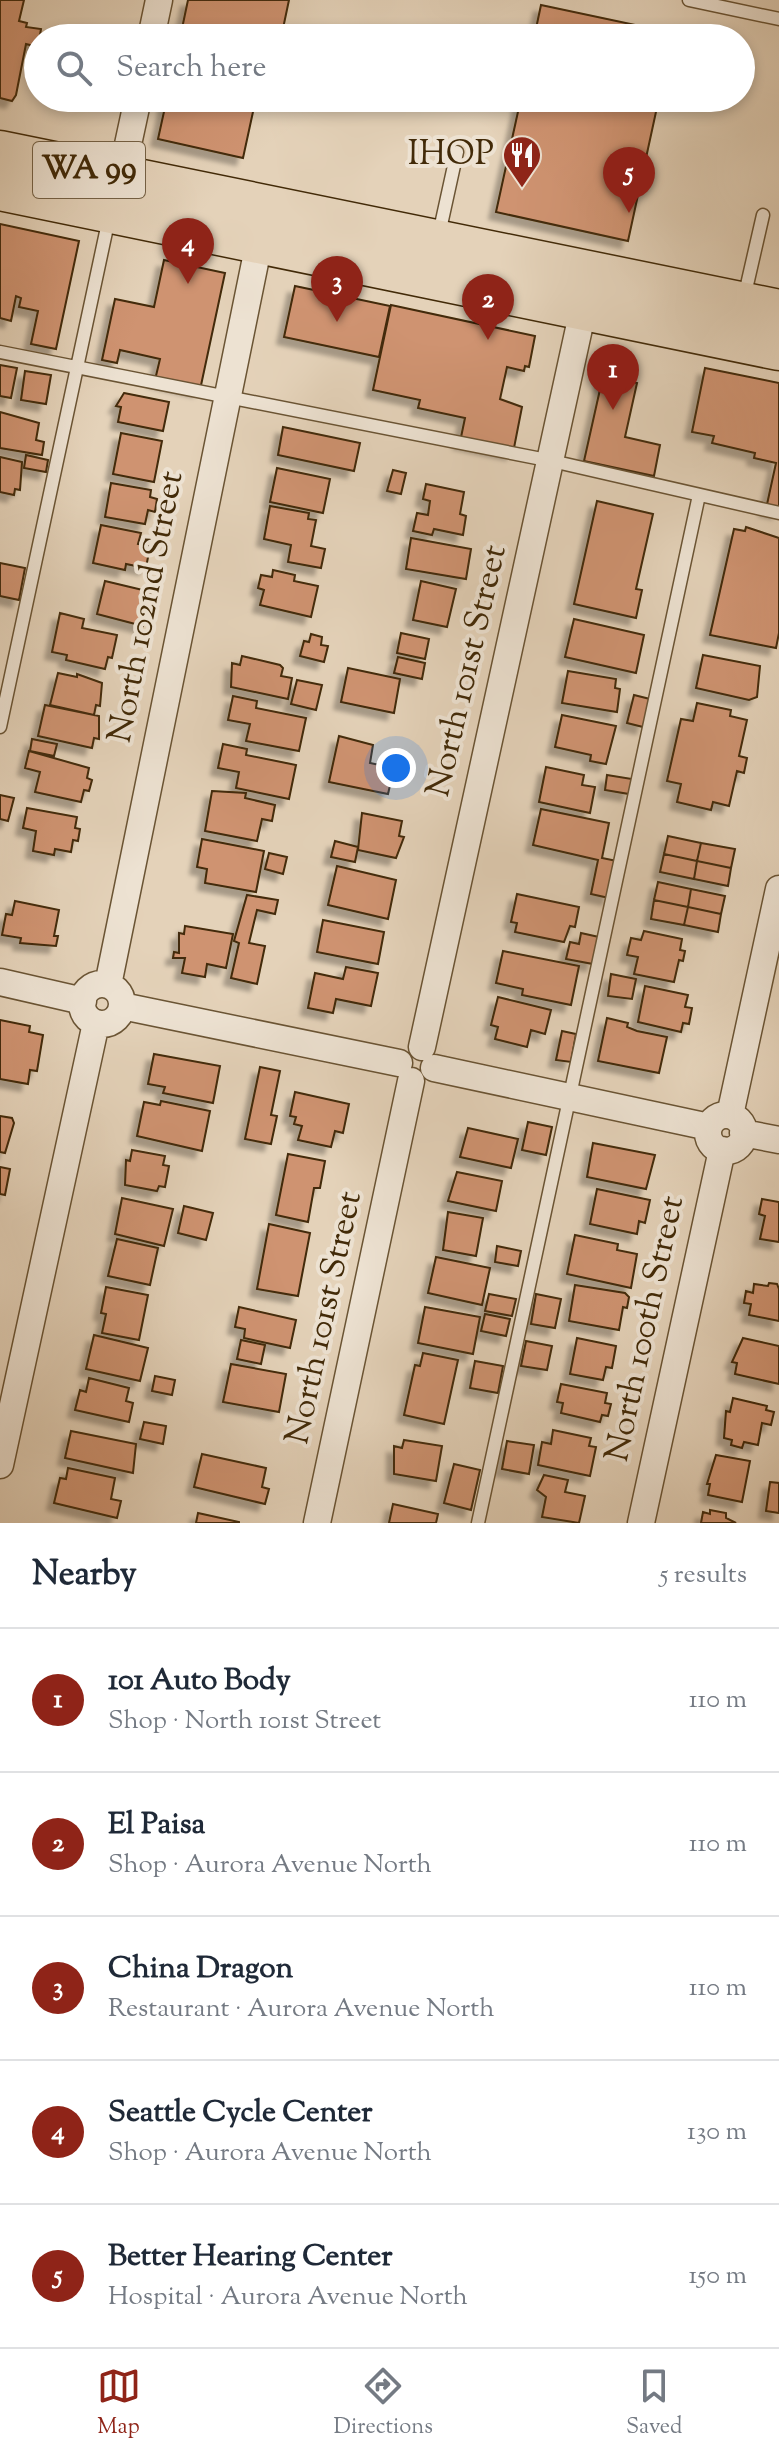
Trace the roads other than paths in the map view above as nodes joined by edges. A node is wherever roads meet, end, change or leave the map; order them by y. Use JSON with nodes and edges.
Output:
{"nodes":[{"id":1,"x":159,"y":0,"type":"edge"},
{"id":2,"x":689,"y":0,"type":"edge"},
{"id":3,"x":779,"y":19,"type":"edge"},
{"id":4,"x":154,"y":24,"type":"edge"},
{"id":5,"x":135,"y":112,"type":"edge"},
{"id":6,"x":0,"y":152,"type":"edge"},
{"id":7,"x":457,"y":152,"type":"dead end"},
{"id":8,"x":0,"y":189,"type":"edge"},
{"id":9,"x":116,"y":194,"type":"junction"},
{"id":10,"x":763,"y":215,"type":"dead end"},
{"id":11,"x":438,"y":241,"type":"junction"},
{"id":12,"x":259,"y":243,"type":"junction"},
{"id":13,"x":761,"y":307,"type":"edge"},
{"id":14,"x":583,"y":310,"type":"junction"},
{"id":15,"x":779,"y":349,"type":"edge"},
{"id":16,"x":0,"y":352,"type":"edge"},
{"id":17,"x":77,"y":367,"type":"junction"},
{"id":18,"x":225,"y":397,"type":"junction"},
{"id":19,"x":552,"y":461,"type":"junction"},
{"id":20,"x":699,"y":495,"type":"junction"},
{"id":21,"x":779,"y":513,"type":"edge"},
{"id":22,"x":0,"y":727,"type":"edge"},
{"id":23,"x":779,"y":889,"type":"edge"},
{"id":24,"x":0,"y":982,"type":"edge"},
{"id":25,"x":115,"y":996,"type":"junction"},
{"id":26,"x":90,"y":1012,"type":"junction"},
{"id":27,"x":428,"y":1058,"type":"junction"},
{"id":28,"x":405,"y":1072,"type":"junction"},
{"id":29,"x":571,"y":1096,"type":"junction"},
{"id":30,"x":727,"y":1125,"type":"junction"},
{"id":31,"x":779,"y":1140,"type":"edge"},
{"id":32,"x":0,"y":1465,"type":"edge"},
{"id":33,"x":317,"y":1523,"type":"edge"},
{"id":34,"x":478,"y":1523,"type":"edge"},
{"id":35,"x":641,"y":1523,"type":"edge"}],
"edges":[{"from":1,"to":4,"type":"street"},
{"from":2,"to":3,"type":"lane"},
{"from":5,"to":9,"type":"street"},
{"from":6,"to":9,"type":"highway","number":"WA 99"},
{"from":7,"to":11,"type":"lane"},
{"from":8,"to":9,"type":"highway","number":"WA 99"},
{"from":9,"to":11,"type":"highway","number":"WA 99"},
{"from":9,"to":12,"type":"highway","number":"WA 99"},
{"from":9,"to":17,"type":"lane"},
{"from":10,"to":13,"type":"lane"},
{"from":11,"to":13,"type":"highway","number":"WA 99"},
{"from":12,"to":14,"type":"highway","number":"WA 99"},
{"from":12,"to":18,"type":"street","name":"North 102nd Street"},
{"from":14,"to":15,"type":"highway","number":"WA 99"},
{"from":14,"to":19,"type":"street","name":"North 101st Street"},
{"from":16,"to":17,"type":"lane"},
{"from":17,"to":18,"type":"lane"},
{"from":17,"to":22,"type":"lane"},
{"from":18,"to":19,"type":"lane"},
{"from":18,"to":25,"type":"street","name":"North 102nd Street"},
{"from":19,"to":20,"type":"lane"},
{"from":19,"to":27,"type":"street","name":"North 101st Street"},
{"from":20,"to":21,"type":"lane"},
{"from":20,"to":29,"type":"lane"},
{"from":23,"to":30,"type":"street"},
{"from":24,"to":26,"type":"street"},
{"from":25,"to":26,"type":"street"},
{"from":25,"to":26,"type":"street"},
{"from":25,"to":28,"type":"street"},
{"from":26,"to":32,"type":"street"},
{"from":27,"to":28,"type":"street"},
{"from":27,"to":29,"type":"street"},
{"from":28,"to":33,"type":"street","name":"North 101st Street"},
{"from":29,"to":30,"type":"street"},
{"from":29,"to":34,"type":"lane"},
{"from":30,"to":31,"type":"street"},
{"from":30,"to":35,"type":"street","name":"North 100th Street"}]}
